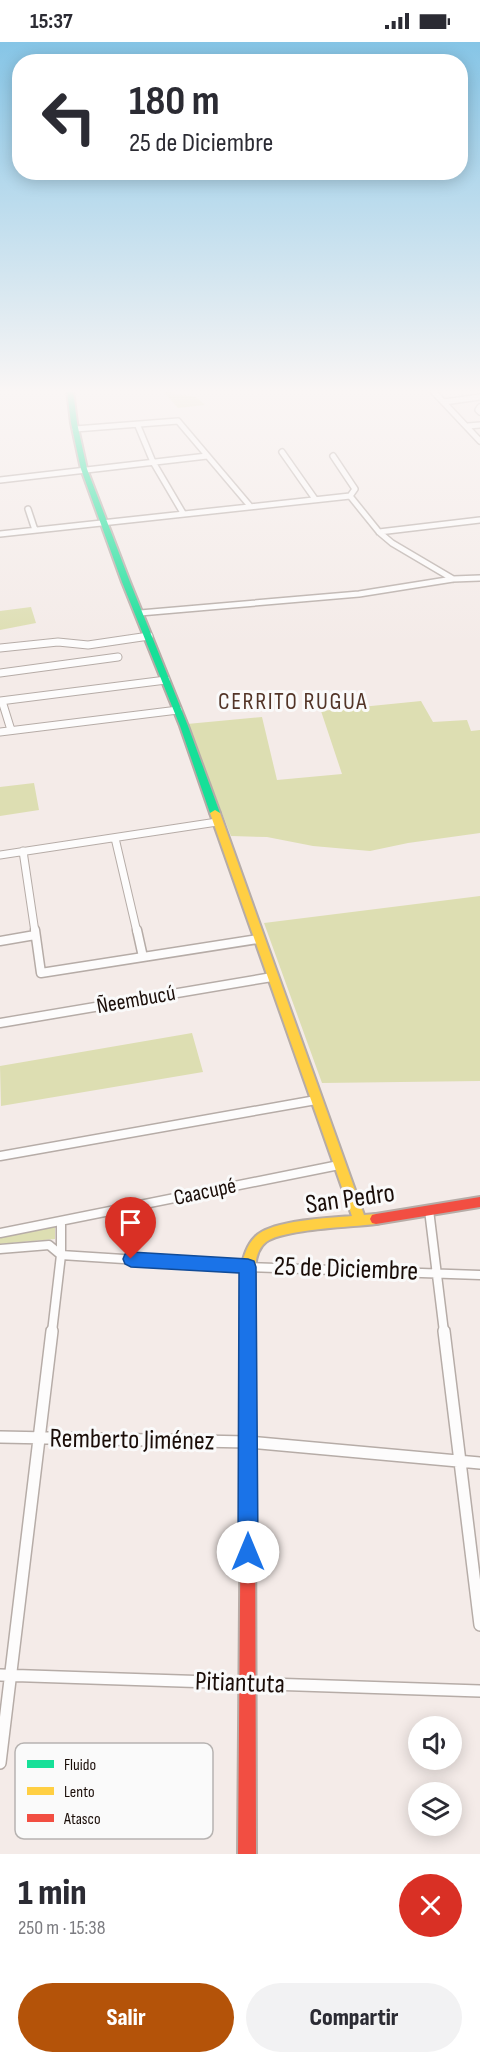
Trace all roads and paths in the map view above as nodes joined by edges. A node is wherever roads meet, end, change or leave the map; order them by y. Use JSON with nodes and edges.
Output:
{"nodes":[{"id":1,"x":46,"y":475,"type":"edge"},
{"id":2,"x":87,"y":475,"type":"edge"},
{"id":3,"x":160,"y":475,"type":"edge"},
{"id":4,"x":223,"y":475,"type":"edge"},
{"id":5,"x":297,"y":475,"type":"edge"},
{"id":6,"x":345,"y":475,"type":"edge"},
{"id":7,"x":0,"y":480,"type":"edge"},
{"id":8,"x":350,"y":496,"type":"junction"},
{"id":9,"x":315,"y":499,"type":"junction"},
{"id":10,"x":250,"y":506,"type":"junction"},
{"id":11,"x":28,"y":509,"type":"dead end"},
{"id":12,"x":183,"y":513,"type":"junction"},
{"id":13,"x":480,"y":520,"type":"edge"},
{"id":14,"x":106,"y":522,"type":"junction"},
{"id":15,"x":35,"y":530,"type":"junction"},
{"id":16,"x":379,"y":532,"type":"junction"},
{"id":17,"x":0,"y":534,"type":"edge"},
{"id":18,"x":480,"y":578,"type":"edge"},
{"id":19,"x":453,"y":579,"type":"junction"},
{"id":20,"x":141,"y":613,"type":"junction"},
{"id":21,"x":149,"y":636,"type":"junction"},
{"id":22,"x":77,"y":646,"type":"junction"},
{"id":23,"x":0,"y":648,"type":"edge"},
{"id":24,"x":118,"y":657,"type":"dead end"},
{"id":25,"x":80,"y":662,"type":"junction"},
{"id":26,"x":0,"y":673,"type":"edge"},
{"id":27,"x":166,"y":680,"type":"junction"},
{"id":28,"x":1,"y":701,"type":"edge"},
{"id":29,"x":178,"y":710,"type":"junction"},
{"id":30,"x":11,"y":730,"type":"junction"},
{"id":31,"x":0,"y":732,"type":"edge"},
{"id":32,"x":217,"y":822,"type":"junction"},
{"id":33,"x":115,"y":838,"type":"junction"},
{"id":34,"x":23,"y":851,"type":"junction"},
{"id":35,"x":0,"y":855,"type":"edge"},
{"id":36,"x":35,"y":935,"type":"junction"},
{"id":37,"x":258,"y":939,"type":"junction"},
{"id":38,"x":0,"y":941,"type":"edge"},
{"id":39,"x":142,"y":957,"type":"junction"},
{"id":40,"x":272,"y":977,"type":"junction"},
{"id":41,"x":0,"y":1023,"type":"edge"},
{"id":42,"x":316,"y":1100,"type":"junction"},
{"id":43,"x":0,"y":1155,"type":"edge"},
{"id":44,"x":339,"y":1165,"type":"junction"},
{"id":45,"x":480,"y":1202,"type":"edge"},
{"id":46,"x":429,"y":1210,"type":"junction"},
{"id":47,"x":61,"y":1221,"type":"junction"},
{"id":48,"x":360,"y":1221,"type":"junction"},
{"id":49,"x":0,"y":1233,"type":"edge"},
{"id":50,"x":0,"y":1249,"type":"edge"},
{"id":51,"x":61,"y":1255,"type":"junction"},
{"id":52,"x":248,"y":1267,"type":"junction"},
{"id":53,"x":437,"y":1272,"type":"junction"},
{"id":54,"x":480,"y":1275,"type":"edge"},
{"id":55,"x":0,"y":1437,"type":"edge"},
{"id":56,"x":39,"y":1438,"type":"junction"},
{"id":57,"x":248,"y":1442,"type":"junction"},
{"id":58,"x":461,"y":1462,"type":"junction"},
{"id":59,"x":480,"y":1463,"type":"edge"},
{"id":60,"x":480,"y":1625,"type":"edge"},
{"id":61,"x":5,"y":1675,"type":"edge"},
{"id":62,"x":248,"y":1684,"type":"junction"},
{"id":63,"x":480,"y":1691,"type":"edge"},
{"id":64,"x":0,"y":1763,"type":"edge"},
{"id":65,"x":247,"y":1854,"type":"edge"}],
"edges":[{"from":1,"to":7,"type":"street"},
{"from":2,"to":14,"type":"street"},
{"from":3,"to":12,"type":"street"},
{"from":4,"to":10,"type":"street"},
{"from":5,"to":9,"type":"street"},
{"from":6,"to":8,"type":"street"},
{"from":8,"to":9,"type":"street"},
{"from":8,"to":16,"type":"street"},
{"from":9,"to":10,"type":"street"},
{"from":10,"to":12,"type":"street"},
{"from":11,"to":15,"type":"street"},
{"from":12,"to":14,"type":"street"},
{"from":13,"to":16,"type":"street"},
{"from":14,"to":15,"type":"street"},
{"from":14,"to":20,"type":"street"},
{"from":15,"to":17,"type":"street"},
{"from":16,"to":19,"type":"street"},
{"from":18,"to":19,"type":"street"},
{"from":19,"to":20,"type":"street"},
{"from":20,"to":21,"type":"street"},
{"from":21,"to":22,"type":"street"},
{"from":21,"to":27,"type":"street"},
{"from":22,"to":23,"type":"street"},
{"from":22,"to":25,"type":"street"},
{"from":24,"to":25,"type":"street"},
{"from":25,"to":26,"type":"street"},
{"from":27,"to":28,"type":"street"},
{"from":27,"to":29,"type":"street"},
{"from":28,"to":30,"type":"street"},
{"from":29,"to":30,"type":"street"},
{"from":29,"to":32,"type":"street"},
{"from":30,"to":31,"type":"street"},
{"from":32,"to":33,"type":"street"},
{"from":32,"to":37,"type":"street"},
{"from":33,"to":34,"type":"street"},
{"from":33,"to":39,"type":"street"},
{"from":34,"to":35,"type":"street"},
{"from":34,"to":36,"type":"street"},
{"from":36,"to":38,"type":"street"},
{"from":36,"to":39,"type":"street"},
{"from":37,"to":39,"type":"street"},
{"from":37,"to":40,"type":"street"},
{"from":40,"to":41,"type":"street","name":"Ñeembucú"},
{"from":40,"to":42,"type":"street"},
{"from":42,"to":43,"type":"street"},
{"from":42,"to":44,"type":"street"},
{"from":44,"to":47,"type":"street","name":"Caacupé"},
{"from":44,"to":48,"type":"street"},
{"from":45,"to":46,"type":"street","name":"San Pedro"},
{"from":46,"to":48,"type":"street","name":"San Pedro"},
{"from":46,"to":53,"type":"street"},
{"from":47,"to":49,"type":"street","name":"Caacupé"},
{"from":47,"to":51,"type":"street"},
{"from":48,"to":52,"type":"street","name":"San Pedro"},
{"from":50,"to":51,"type":"street","name":"25 de Diciembre"},
{"from":51,"to":52,"type":"street","name":"25 de Diciembre"},
{"from":51,"to":56,"type":"street"},
{"from":52,"to":53,"type":"street","name":"25 de Diciembre"},
{"from":52,"to":57,"type":"street"},
{"from":53,"to":54,"type":"street","name":"25 de Diciembre"},
{"from":53,"to":58,"type":"street"},
{"from":55,"to":56,"type":"street","name":"Remberto Jiménez"},
{"from":56,"to":57,"type":"street","name":"Remberto Jiménez"},
{"from":56,"to":61,"type":"street"},
{"from":57,"to":58,"type":"street","name":"Remberto Jiménez"},
{"from":57,"to":62,"type":"street"},
{"from":58,"to":59,"type":"street","name":"Remberto Jiménez"},
{"from":58,"to":60,"type":"street"},
{"from":61,"to":62,"type":"street","name":"Pitiantuta"},
{"from":61,"to":64,"type":"street"},
{"from":62,"to":63,"type":"street","name":"Pitiantuta"},
{"from":62,"to":65,"type":"street"}]}
